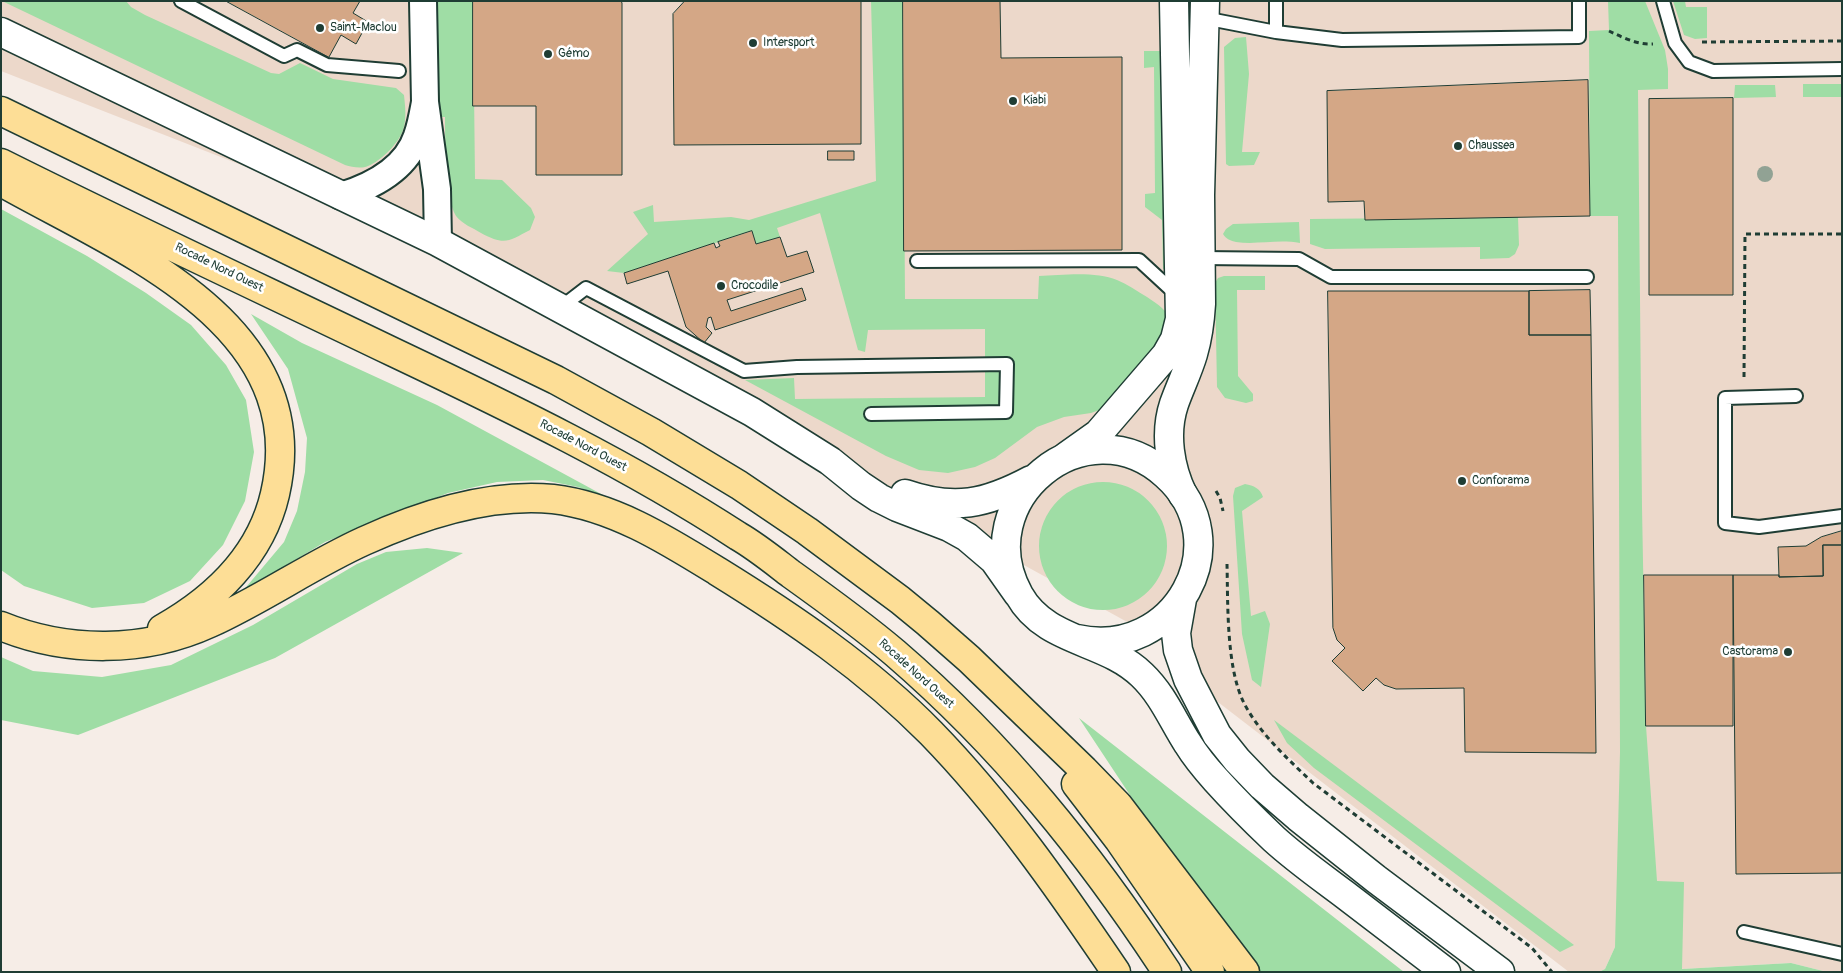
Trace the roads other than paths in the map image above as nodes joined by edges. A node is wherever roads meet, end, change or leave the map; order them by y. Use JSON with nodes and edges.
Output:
{"nodes":[{"id":1,"x":181,"y":1,"type":"edge"},
{"id":2,"x":423,"y":1,"type":"edge"},
{"id":3,"x":1174,"y":1,"type":"edge"},
{"id":4,"x":1276,"y":1,"type":"edge"},
{"id":5,"x":1579,"y":1,"type":"edge"},
{"id":6,"x":1663,"y":1,"type":"edge"},
{"id":7,"x":1204,"y":10,"type":"edge"},
{"id":8,"x":1,"y":32,"type":"edge"},
{"id":9,"x":1276,"y":32,"type":"junction"},
{"id":10,"x":1842,"y":69,"type":"edge"},
{"id":11,"x":399,"y":71,"type":"dead end"},
{"id":12,"x":426,"y":102,"type":"junction"},
{"id":13,"x":1,"y":111,"type":"edge"},
{"id":14,"x":1,"y":163,"type":"edge"},
{"id":15,"x":18,"y":185,"type":"edge"},
{"id":16,"x":341,"y":196,"type":"junction"},
{"id":17,"x":438,"y":242,"type":"junction"},
{"id":18,"x":1201,"y":258,"type":"junction"},
{"id":19,"x":917,"y":261,"type":"dead end"},
{"id":20,"x":1586,"y":277,"type":"dead end"},
{"id":21,"x":1180,"y":298,"type":"junction"},
{"id":22,"x":560,"y":308,"type":"junction"},
{"id":23,"x":1796,"y":396,"type":"dead end"},
{"id":24,"x":871,"y":414,"type":"dead end"},
{"id":25,"x":1067,"y":456,"type":"junction"},
{"id":26,"x":830,"y":461,"type":"junction"},
{"id":27,"x":1034,"y":478,"type":"junction"},
{"id":28,"x":1183,"y":495,"type":"junction"},
{"id":29,"x":1842,"y":516,"type":"edge"},
{"id":30,"x":1018,"y":594,"type":"junction"},
{"id":31,"x":1182,"y":599,"type":"junction"},
{"id":32,"x":1,"y":626,"type":"edge"},
{"id":33,"x":1077,"y":639,"type":"junction"},
{"id":34,"x":135,"y":644,"type":"junction"},
{"id":35,"x":1004,"y":693,"type":"junction"},
{"id":36,"x":1082,"y":850,"type":"junction"},
{"id":37,"x":1744,"y":932,"type":"dead end"},
{"id":38,"x":1842,"y":954,"type":"edge"},
{"id":39,"x":1116,"y":972,"type":"edge"},
{"id":40,"x":1150,"y":972,"type":"edge"},
{"id":41,"x":1167,"y":972,"type":"edge"},
{"id":42,"x":1210,"y":972,"type":"edge"},
{"id":43,"x":1245,"y":972,"type":"edge"},
{"id":44,"x":1446,"y":972,"type":"edge"},
{"id":45,"x":1500,"y":972,"type":"edge"}],
"edges":[{"from":1,"to":11,"type":"lane"},
{"from":2,"to":12,"type":"street"},
{"from":3,"to":21,"type":"main road"},
{"from":4,"to":9,"type":"lane"},
{"from":5,"to":9,"type":"lane"},
{"from":6,"to":10,"type":"lane"},
{"from":7,"to":9,"type":"lane"},
{"from":7,"to":18,"type":"main road"},
{"from":8,"to":16,"type":"main road"},
{"from":12,"to":16,"type":"street"},
{"from":12,"to":17,"type":"street"},
{"from":13,"to":35,"type":"highway"},
{"from":14,"to":15,"type":"highway","name":"Rocade Nord Ouest"},
{"from":15,"to":34,"type":"highway"},
{"from":15,"to":36,"type":"highway","name":"Rocade Nord Ouest"},
{"from":16,"to":17,"type":"main road"},
{"from":17,"to":22,"type":"main road"},
{"from":18,"to":20,"type":"lane"},
{"from":18,"to":28,"type":"main road"},
{"from":19,"to":21,"type":"lane"},
{"from":21,"to":25,"type":"main road"},
{"from":22,"to":24,"type":"lane"},
{"from":22,"to":26,"type":"main road"},
{"from":23,"to":29,"type":"lane"},
{"from":25,"to":27,"type":"main road"},
{"from":25,"to":28,"type":"main road"},
{"from":26,"to":27,"type":"main road"},
{"from":26,"to":30,"type":"main road"},
{"from":27,"to":30,"type":"main road"},
{"from":28,"to":31,"type":"main road"},
{"from":30,"to":33,"type":"main road"},
{"from":31,"to":33,"type":"main road"},
{"from":31,"to":45,"type":"main road"},
{"from":32,"to":34,"type":"highway"},
{"from":33,"to":44,"type":"main road"},
{"from":34,"to":39,"type":"highway"},
{"from":35,"to":42,"type":"highway"},
{"from":35,"to":43,"type":"highway"},
{"from":36,"to":40,"type":"highway"},
{"from":36,"to":41,"type":"highway"},
{"from":37,"to":38,"type":"lane"}]}
